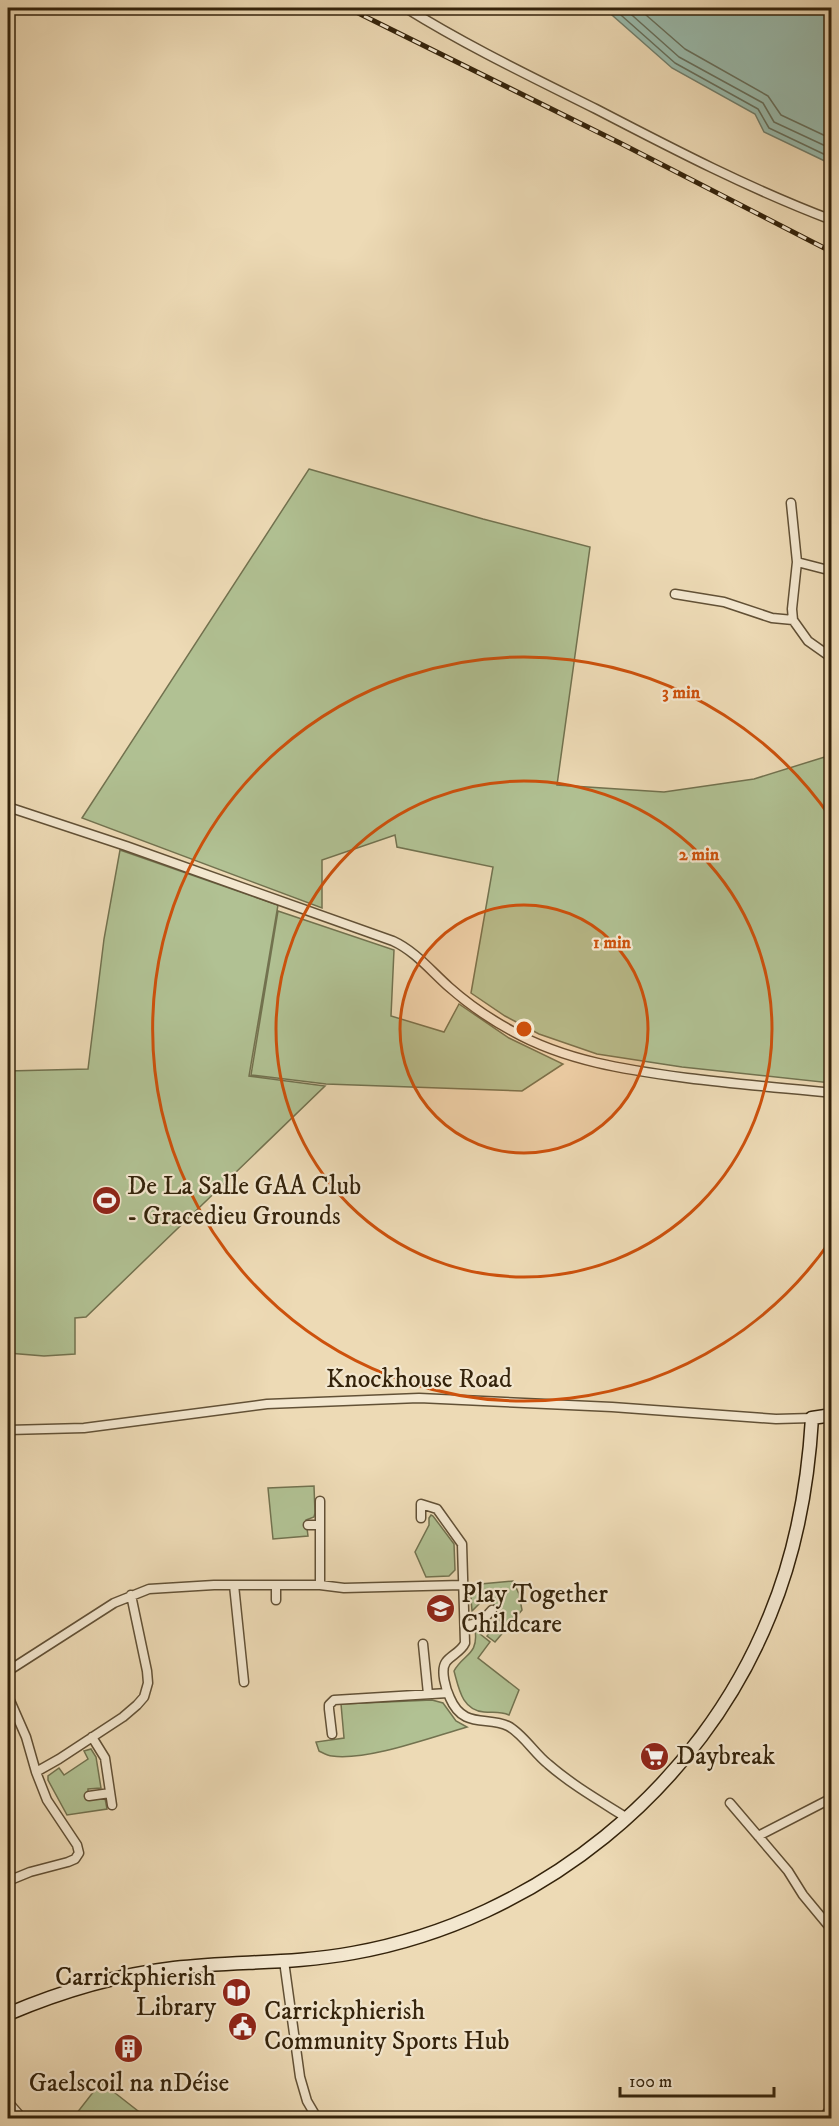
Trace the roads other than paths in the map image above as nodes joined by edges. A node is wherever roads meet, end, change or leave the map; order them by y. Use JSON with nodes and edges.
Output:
{"nodes":[{"id":1,"x":406,"y":8,"type":"edge"},
{"id":2,"x":831,"y":220,"type":"edge"},
{"id":3,"x":791,"y":502,"type":"dead end"},
{"id":4,"x":797,"y":562,"type":"junction"},
{"id":5,"x":831,"y":571,"type":"edge"},
{"id":6,"x":675,"y":594,"type":"dead end"},
{"id":7,"x":793,"y":620,"type":"junction"},
{"id":8,"x":831,"y":658,"type":"edge"},
{"id":9,"x":8,"y":807,"type":"edge"},
{"id":10,"x":831,"y":1093,"type":"edge"},
{"id":11,"x":831,"y":1415,"type":"edge"},
{"id":12,"x":812,"y":1418,"type":"junction"},
{"id":13,"x":8,"y":1430,"type":"edge"},
{"id":14,"x":320,"y":1501,"type":"dead end"},
{"id":15,"x":421,"y":1518,"type":"dead end"},
{"id":16,"x":320,"y":1525,"type":"junction"},
{"id":17,"x":308,"y":1526,"type":"dead end"},
{"id":18,"x":234,"y":1585,"type":"junction"},
{"id":19,"x":276,"y":1585,"type":"junction"},
{"id":20,"x":320,"y":1585,"type":"junction"},
{"id":21,"x":462,"y":1585,"type":"junction"},
{"id":22,"x":131,"y":1595,"type":"junction"},
{"id":23,"x":276,"y":1600,"type":"dead end"},
{"id":24,"x":492,"y":1610,"type":"dead end"},
{"id":25,"x":465,"y":1626,"type":"junction"},
{"id":26,"x":423,"y":1644,"type":"dead end"},
{"id":27,"x":8,"y":1671,"type":"edge"},
{"id":28,"x":244,"y":1682,"type":"dead end"},
{"id":29,"x":448,"y":1693,"type":"junction"},
{"id":30,"x":428,"y":1694,"type":"junction"},
{"id":31,"x":8,"y":1696,"type":"edge"},
{"id":32,"x":332,"y":1734,"type":"dead end"},
{"id":33,"x":92,"y":1737,"type":"junction"},
{"id":34,"x":36,"y":1772,"type":"junction"},
{"id":35,"x":110,"y":1793,"type":"junction"},
{"id":36,"x":89,"y":1796,"type":"dead end"},
{"id":37,"x":831,"y":1798,"type":"edge"},
{"id":38,"x":730,"y":1803,"type":"dead end"},
{"id":39,"x":112,"y":1805,"type":"dead end"},
{"id":40,"x":627,"y":1818,"type":"junction"},
{"id":41,"x":758,"y":1836,"type":"junction"},
{"id":42,"x":8,"y":1881,"type":"edge"},
{"id":43,"x":831,"y":1930,"type":"edge"},
{"id":44,"x":284,"y":1961,"type":"junction"},
{"id":45,"x":8,"y":2014,"type":"edge"},
{"id":46,"x":8,"y":2102,"type":"edge"},
{"id":47,"x":831,"y":2107,"type":"edge"},
{"id":48,"x":22,"y":2118,"type":"edge"},
{"id":49,"x":317,"y":2118,"type":"edge"},
{"id":50,"x":823,"y":2118,"type":"edge"}],
"edges":[{"from":1,"to":2,"type":"street"},
{"from":3,"to":4,"type":"street"},
{"from":4,"to":5,"type":"street"},
{"from":4,"to":7,"type":"street"},
{"from":6,"to":7,"type":"street"},
{"from":7,"to":8,"type":"street"},
{"from":9,"to":10,"type":"street"},
{"from":11,"to":12,"type":"street","name":"Knockhouse Road"},
{"from":12,"to":13,"type":"street","name":"Knockhouse Road"},
{"from":12,"to":40,"type":"street"},
{"from":14,"to":16,"type":"street"},
{"from":15,"to":21,"type":"street"},
{"from":16,"to":17,"type":"street"},
{"from":16,"to":20,"type":"street"},
{"from":18,"to":19,"type":"street"},
{"from":18,"to":22,"type":"street"},
{"from":18,"to":28,"type":"street"},
{"from":19,"to":20,"type":"street"},
{"from":19,"to":23,"type":"street"},
{"from":20,"to":21,"type":"street"},
{"from":21,"to":25,"type":"street"},
{"from":22,"to":27,"type":"street"},
{"from":22,"to":33,"type":"street"},
{"from":24,"to":25,"type":"street"},
{"from":25,"to":29,"type":"street"},
{"from":26,"to":30,"type":"street"},
{"from":29,"to":30,"type":"street"},
{"from":29,"to":40,"type":"street"},
{"from":30,"to":32,"type":"street"},
{"from":31,"to":34,"type":"street"},
{"from":33,"to":34,"type":"street"},
{"from":33,"to":35,"type":"street"},
{"from":34,"to":42,"type":"street"},
{"from":35,"to":36,"type":"street"},
{"from":35,"to":39,"type":"street"},
{"from":37,"to":41,"type":"street"},
{"from":38,"to":41,"type":"street"},
{"from":40,"to":44,"type":"street"},
{"from":41,"to":43,"type":"street"},
{"from":44,"to":45,"type":"street"},
{"from":44,"to":49,"type":"street"},
{"from":46,"to":48,"type":"street"},
{"from":47,"to":50,"type":"street"}]}
